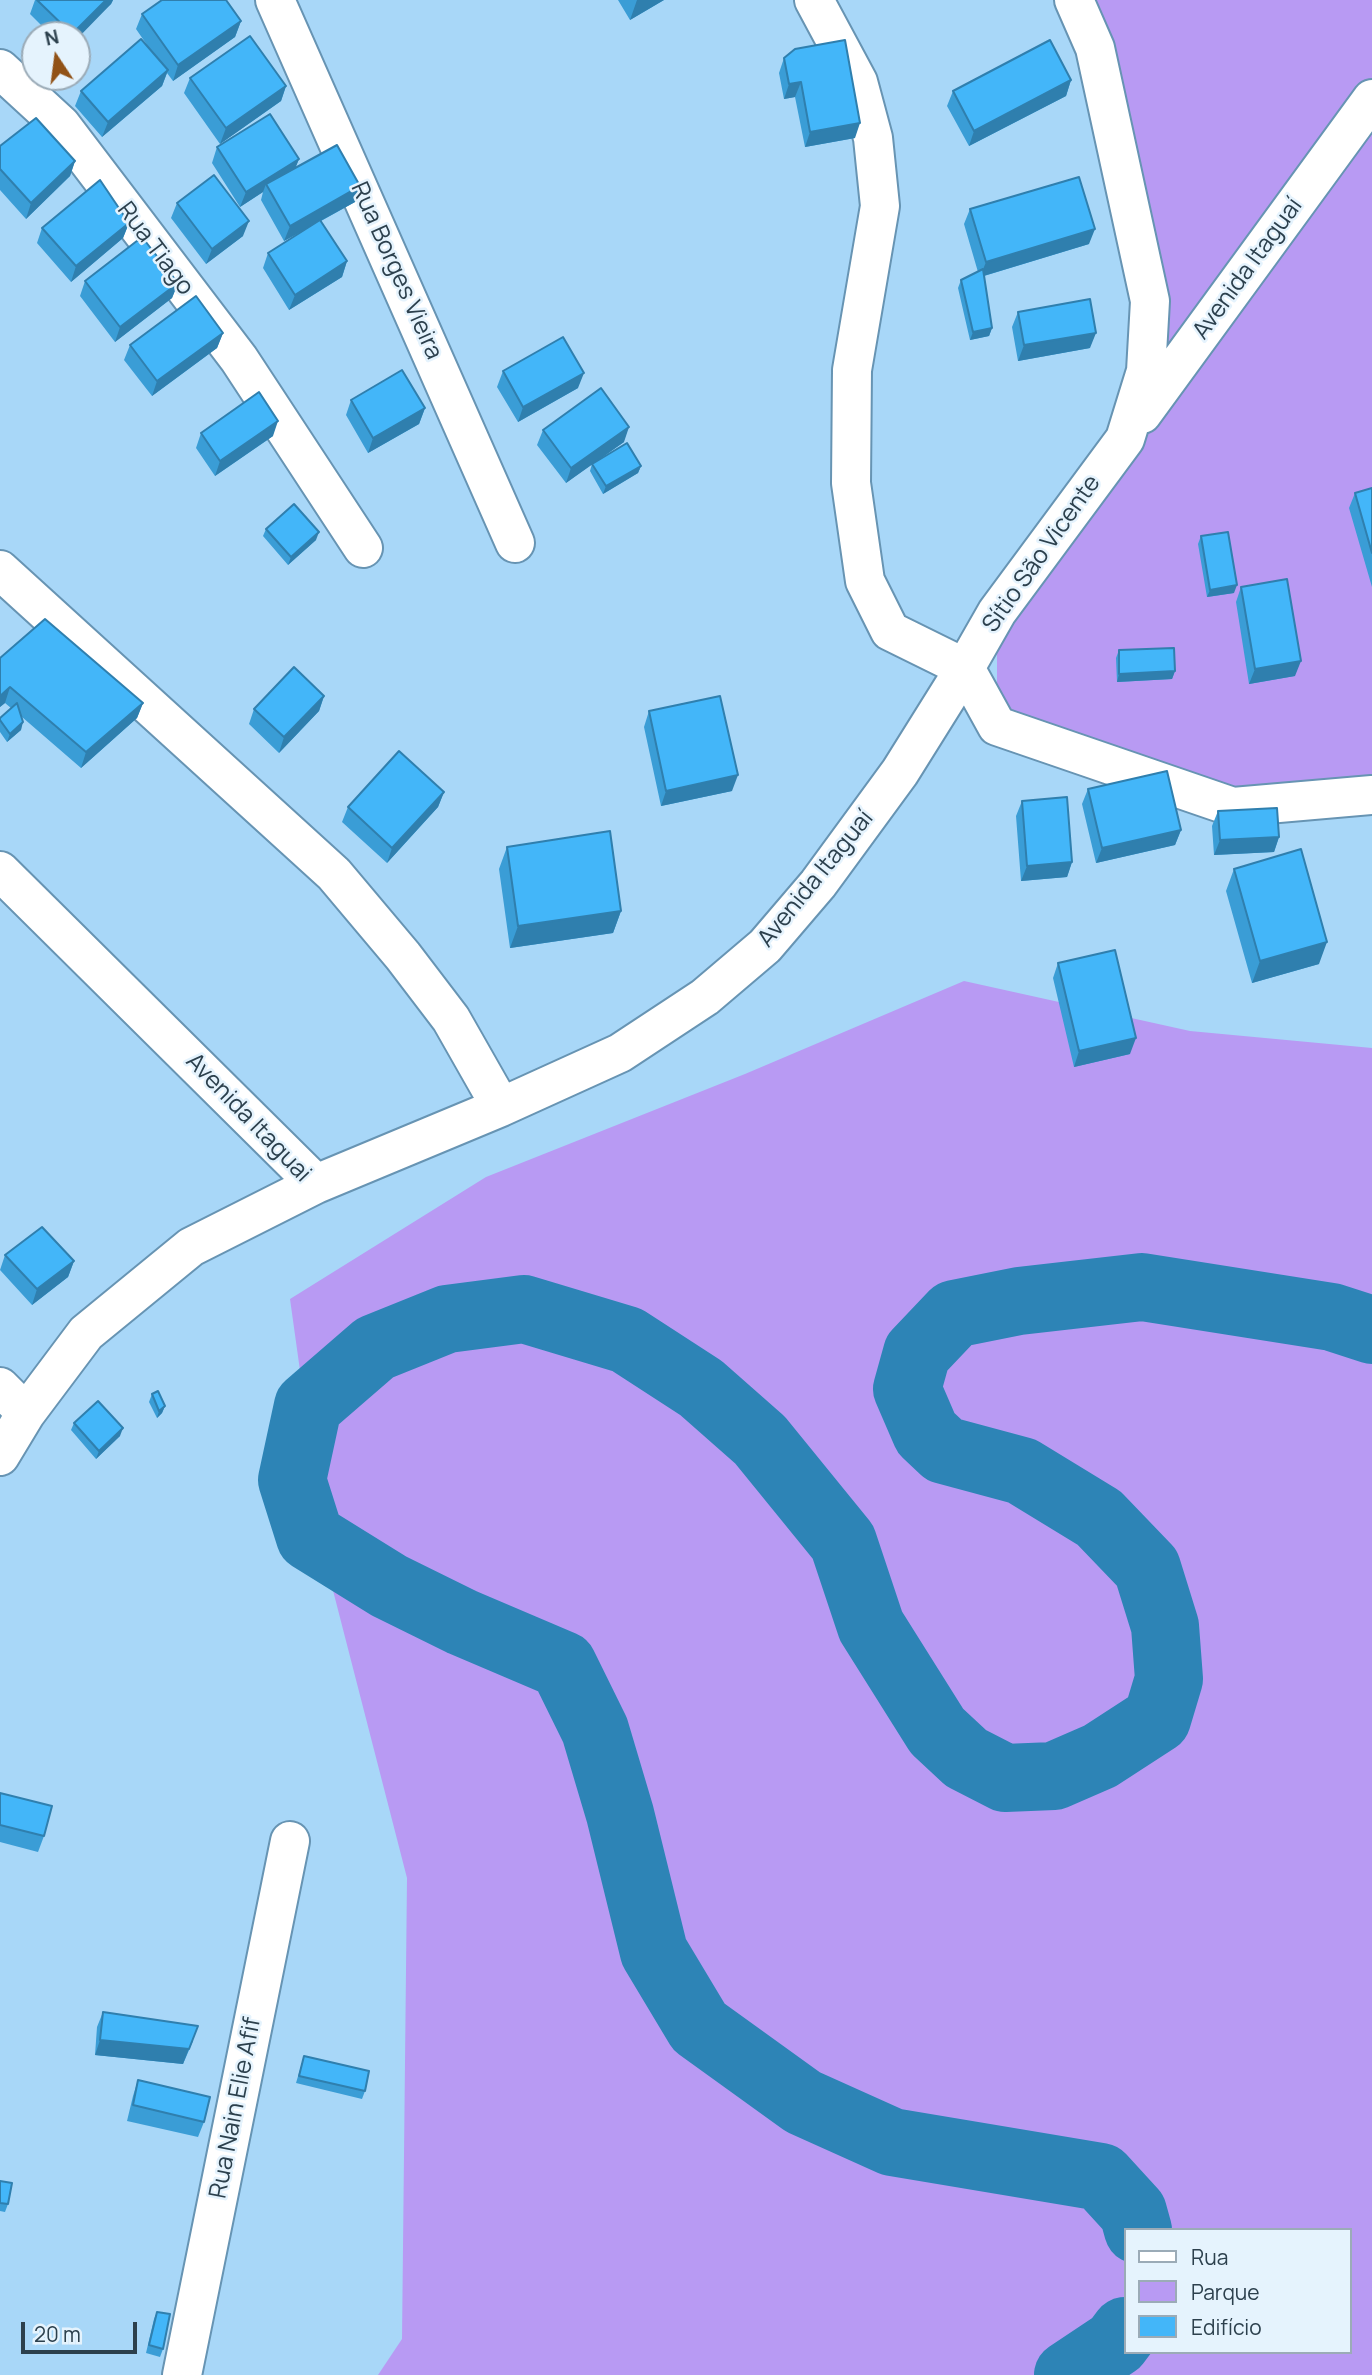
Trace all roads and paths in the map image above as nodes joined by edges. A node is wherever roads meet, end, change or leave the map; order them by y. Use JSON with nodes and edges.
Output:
{"nodes":[{"id":1,"x":275,"y":0,"type":"edge"},
{"id":2,"x":814,"y":0,"type":"edge"},
{"id":3,"x":1074,"y":0,"type":"edge"},
{"id":4,"x":0,"y":69,"type":"edge"},
{"id":5,"x":1372,"y":99,"type":"edge"},
{"id":6,"x":1125,"y":439,"type":"junction"},
{"id":7,"x":515,"y":543,"type":"dead end"},
{"id":8,"x":363,"y":548,"type":"dead end"},
{"id":9,"x":0,"y":570,"type":"edge"},
{"id":10,"x":965,"y":668,"type":"junction"},
{"id":11,"x":1372,"y":795,"type":"edge"},
{"id":12,"x":0,"y":871,"type":"edge"},
{"id":13,"x":501,"y":1107,"type":"junction"},
{"id":14,"x":317,"y":1184,"type":"junction"},
{"id":15,"x":13,"y":1400,"type":"edge"},
{"id":16,"x":0,"y":1456,"type":"edge"},
{"id":17,"x":290,"y":1841,"type":"dead end"},
{"id":18,"x":182,"y":2375,"type":"edge"}],
"edges":[{"from":1,"to":7,"type":"street","name":"Rua Borges Vieira"},
{"from":2,"to":10,"type":"street"},
{"from":3,"to":6,"type":"street","name":"Sítio São Vicente"},
{"from":4,"to":8,"type":"street","name":"Rua Tiago"},
{"from":5,"to":6,"type":"street","name":"Avenida Itaguaí"},
{"from":6,"to":10,"type":"street","name":"Sítio São Vicente"},
{"from":9,"to":13,"type":"street"},
{"from":10,"to":11,"type":"street"},
{"from":10,"to":13,"type":"street","name":"Avenida Itaguaí"},
{"from":12,"to":14,"type":"street","name":"Avenida Itaguai"},
{"from":13,"to":14,"type":"street","name":"Avenida Itaguaí"},
{"from":14,"to":15,"type":"street","name":"Avenida Itaguai"},
{"from":15,"to":16,"type":"street","name":"Avenida Itaguai"},
{"from":17,"to":18,"type":"street","name":"Rua Nain Elie Afif"}]}
